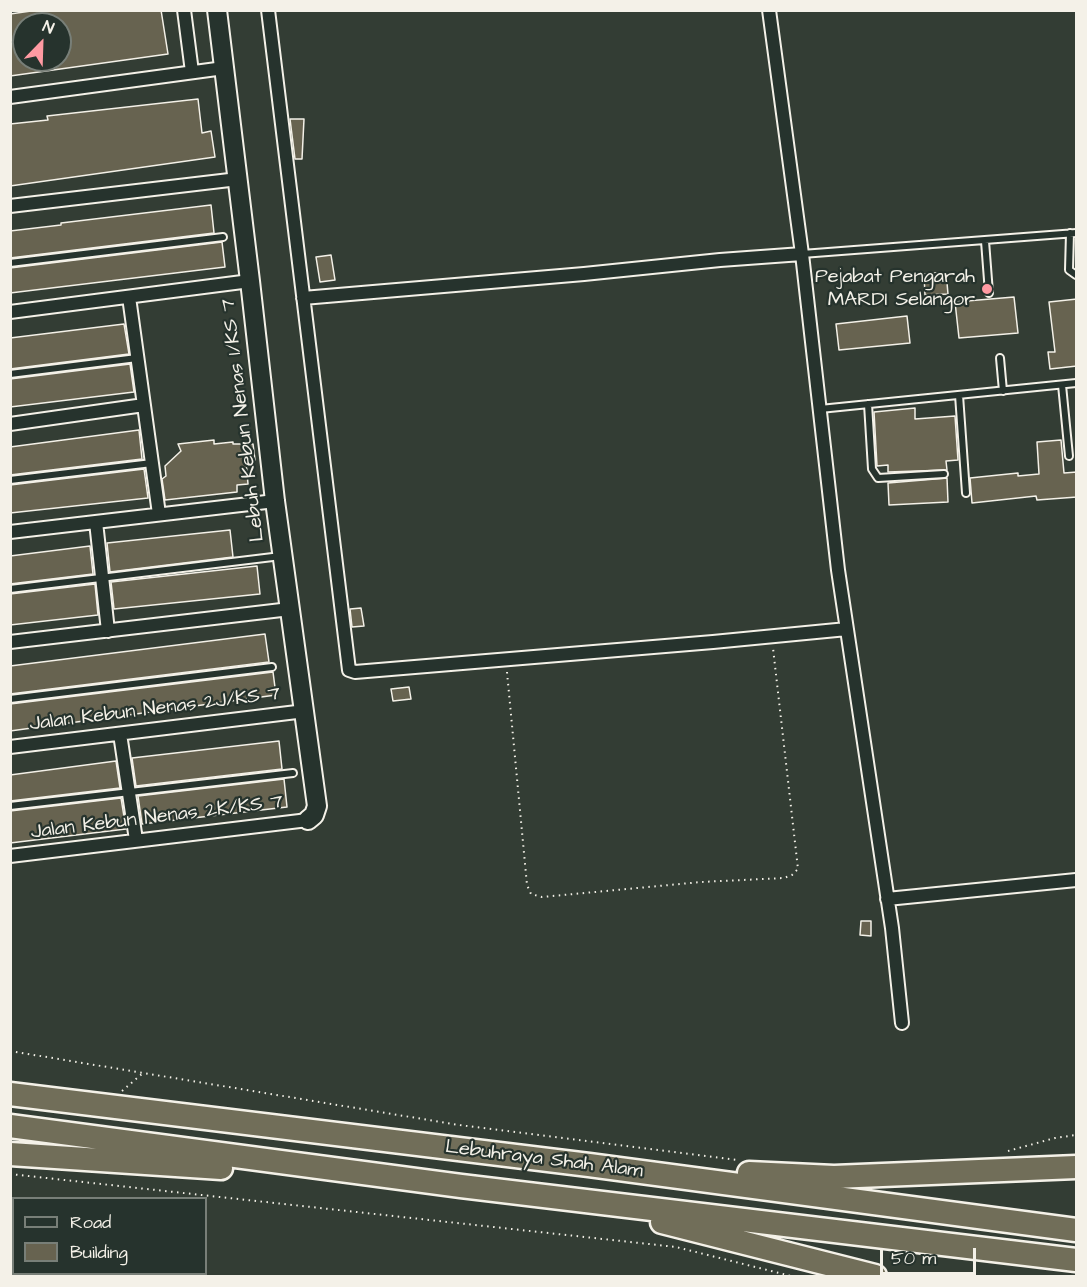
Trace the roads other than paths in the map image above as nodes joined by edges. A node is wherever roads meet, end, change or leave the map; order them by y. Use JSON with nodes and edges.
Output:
{"nodes":[{"id":1,"x":184,"y":10,"type":"edge"},
{"id":2,"x":217,"y":10,"type":"edge"},
{"id":3,"x":268,"y":10,"type":"edge"},
{"id":4,"x":769,"y":10,"type":"edge"},
{"id":5,"x":224,"y":68,"type":"junction"},
{"id":6,"x":192,"y":72,"type":"junction"},
{"id":7,"x":10,"y":97,"type":"edge"},
{"id":8,"x":238,"y":179,"type":"junction"},
{"id":9,"x":10,"y":206,"type":"edge"},
{"id":10,"x":1074,"y":233,"type":"edge"},
{"id":11,"x":223,"y":237,"type":"dead end"},
{"id":12,"x":985,"y":241,"type":"junction"},
{"id":13,"x":802,"y":254,"type":"junction"},
{"id":14,"x":10,"y":263,"type":"edge"},
{"id":15,"x":1077,"y":275,"type":"edge"},
{"id":16,"x":250,"y":281,"type":"junction"},
{"id":17,"x":989,"y":293,"type":"dead end"},
{"id":18,"x":129,"y":297,"type":"junction"},
{"id":19,"x":303,"y":298,"type":"junction"},
{"id":20,"x":10,"y":312,"type":"edge"},
{"id":21,"x":137,"y":358,"type":"junction"},
{"id":22,"x":1000,"y":358,"type":"dead end"},
{"id":23,"x":10,"y":374,"type":"edge"},
{"id":24,"x":1077,"y":383,"type":"edge"},
{"id":25,"x":1062,"y":385,"type":"junction"},
{"id":26,"x":1003,"y":391,"type":"junction"},
{"id":27,"x":959,"y":395,"type":"junction"},
{"id":28,"x":868,"y":404,"type":"junction"},
{"id":29,"x":144,"y":405,"type":"junction"},
{"id":30,"x":819,"y":409,"type":"junction"},
{"id":31,"x":10,"y":424,"type":"edge"},
{"id":32,"x":1070,"y":456,"type":"dead end"},
{"id":33,"x":152,"y":463,"type":"junction"},
{"id":34,"x":944,"y":474,"type":"dead end"},
{"id":35,"x":10,"y":480,"type":"edge"},
{"id":36,"x":966,"y":494,"type":"dead end"},
{"id":37,"x":275,"y":501,"type":"junction"},
{"id":38,"x":159,"y":514,"type":"junction"},
{"id":39,"x":96,"y":522,"type":"junction"},
{"id":40,"x":10,"y":532,"type":"edge"},
{"id":41,"x":282,"y":556,"type":"junction"},
{"id":42,"x":101,"y":578,"type":"junction"},
{"id":43,"x":10,"y":589,"type":"edge"},
{"id":44,"x":290,"y":609,"type":"junction"},
{"id":45,"x":847,"y":629,"type":"junction"},
{"id":46,"x":108,"y":631,"type":"junction"},
{"id":47,"x":10,"y":642,"type":"edge"},
{"id":48,"x":272,"y":667,"type":"dead end"},
{"id":49,"x":10,"y":699,"type":"edge"},
{"id":50,"x":305,"y":711,"type":"junction"},
{"id":51,"x":120,"y":734,"type":"junction"},
{"id":52,"x":10,"y":747,"type":"edge"},
{"id":53,"x":293,"y":773,"type":"dead end"},
{"id":54,"x":129,"y":792,"type":"junction"},
{"id":55,"x":10,"y":806,"type":"edge"},
{"id":56,"x":308,"y":820,"type":"joint"},
{"id":57,"x":136,"y":840,"type":"junction"},
{"id":58,"x":10,"y":856,"type":"edge"},
{"id":59,"x":1077,"y":880,"type":"edge"},
{"id":60,"x":887,"y":899,"type":"junction"},
{"id":61,"x":902,"y":1023,"type":"dead end"},
{"id":62,"x":10,"y":1081,"type":"edge"},
{"id":63,"x":10,"y":1094,"type":"edge"},
{"id":64,"x":236,"y":1121,"type":"junction"},
{"id":65,"x":10,"y":1126,"type":"edge"},
{"id":66,"x":10,"y":1154,"type":"edge"},
{"id":67,"x":589,"y":1165,"type":"junction"},
{"id":68,"x":1077,"y":1167,"type":"edge"},
{"id":69,"x":461,"y":1186,"type":"junction"},
{"id":70,"x":1077,"y":1230,"type":"edge"},
{"id":71,"x":1077,"y":1260,"type":"edge"},
{"id":72,"x":875,"y":1276,"type":"edge"}],
"edges":[{"from":1,"to":6,"type":"street"},
{"from":2,"to":5,"type":"street","name":"Lebuh Kebun Nenas 1/KS 7"},
{"from":3,"to":19,"type":"street"},
{"from":4,"to":13,"type":"street"},
{"from":5,"to":6,"type":"street"},
{"from":5,"to":8,"type":"street","name":"Lebuh Kebun Nenas 1/KS 7"},
{"from":6,"to":7,"type":"street"},
{"from":8,"to":9,"type":"street"},
{"from":8,"to":16,"type":"street","name":"Lebuh Kebun Nenas 1/KS 7"},
{"from":10,"to":12,"type":"lane"},
{"from":10,"to":15,"type":"lane"},
{"from":11,"to":14,"type":"lane"},
{"from":12,"to":13,"type":"lane"},
{"from":12,"to":17,"type":"lane"},
{"from":13,"to":19,"type":"street"},
{"from":13,"to":30,"type":"street"},
{"from":16,"to":18,"type":"street"},
{"from":16,"to":37,"type":"street","name":"Lebuh Kebun Nenas 1/KS 7"},
{"from":18,"to":20,"type":"street"},
{"from":18,"to":21,"type":"street"},
{"from":19,"to":45,"type":"street"},
{"from":21,"to":23,"type":"lane"},
{"from":21,"to":29,"type":"street"},
{"from":22,"to":26,"type":"lane"},
{"from":24,"to":25,"type":"lane"},
{"from":25,"to":26,"type":"lane"},
{"from":25,"to":32,"type":"lane"},
{"from":26,"to":27,"type":"lane"},
{"from":27,"to":28,"type":"lane"},
{"from":27,"to":36,"type":"lane"},
{"from":28,"to":30,"type":"lane"},
{"from":28,"to":34,"type":"lane"},
{"from":29,"to":31,"type":"street"},
{"from":29,"to":33,"type":"street"},
{"from":30,"to":45,"type":"street"},
{"from":33,"to":35,"type":"lane"},
{"from":33,"to":38,"type":"street"},
{"from":37,"to":38,"type":"street"},
{"from":37,"to":41,"type":"street","name":"Lebuh Kebun Nenas 1/KS 7"},
{"from":38,"to":39,"type":"street"},
{"from":39,"to":40,"type":"street"},
{"from":39,"to":42,"type":"street"},
{"from":41,"to":42,"type":"lane"},
{"from":41,"to":44,"type":"street","name":"Lebuh Kebun Nenas 1/KS 7"},
{"from":42,"to":43,"type":"lane"},
{"from":42,"to":46,"type":"street"},
{"from":44,"to":46,"type":"street"},
{"from":44,"to":50,"type":"street","name":"Lebuh Kebun Nenas 1/KS 7"},
{"from":45,"to":60,"type":"street"},
{"from":46,"to":47,"type":"street"},
{"from":48,"to":49,"type":"lane"},
{"from":50,"to":51,"type":"street","name":"Jalan Kebun Nenas 2J/KS 7"},
{"from":50,"to":56,"type":"street","name":"Lebuh Kebun Nenas 1/KS 7"},
{"from":51,"to":52,"type":"street","name":"Jalan Kebun Nenas 2J/KS 7"},
{"from":51,"to":54,"type":"street"},
{"from":53,"to":54,"type":"lane"},
{"from":54,"to":55,"type":"lane"},
{"from":54,"to":57,"type":"street"},
{"from":56,"to":57,"type":"street","name":"Jalan Kebun Nenas 2K/KS 7"},
{"from":57,"to":58,"type":"street","name":"Jalan Kebun Nenas 2K/KS 7"},
{"from":59,"to":60,"type":"street"},
{"from":60,"to":61,"type":"street"},
{"from":62,"to":64,"type":"highway"},
{"from":63,"to":64,"type":"highway","name":"Lebuhraya Shah Alam"},
{"from":64,"to":67,"type":"highway","name":"Lebuhraya Shah Alam"},
{"from":65,"to":69,"type":"highway","name":"Lebuhraya Shah Alam"},
{"from":66,"to":69,"type":"highway"},
{"from":67,"to":68,"type":"highway"},
{"from":67,"to":70,"type":"highway","name":"Lebuhraya Shah Alam"},
{"from":69,"to":71,"type":"highway","name":"Lebuhraya Shah Alam"},
{"from":69,"to":72,"type":"highway"}]}
